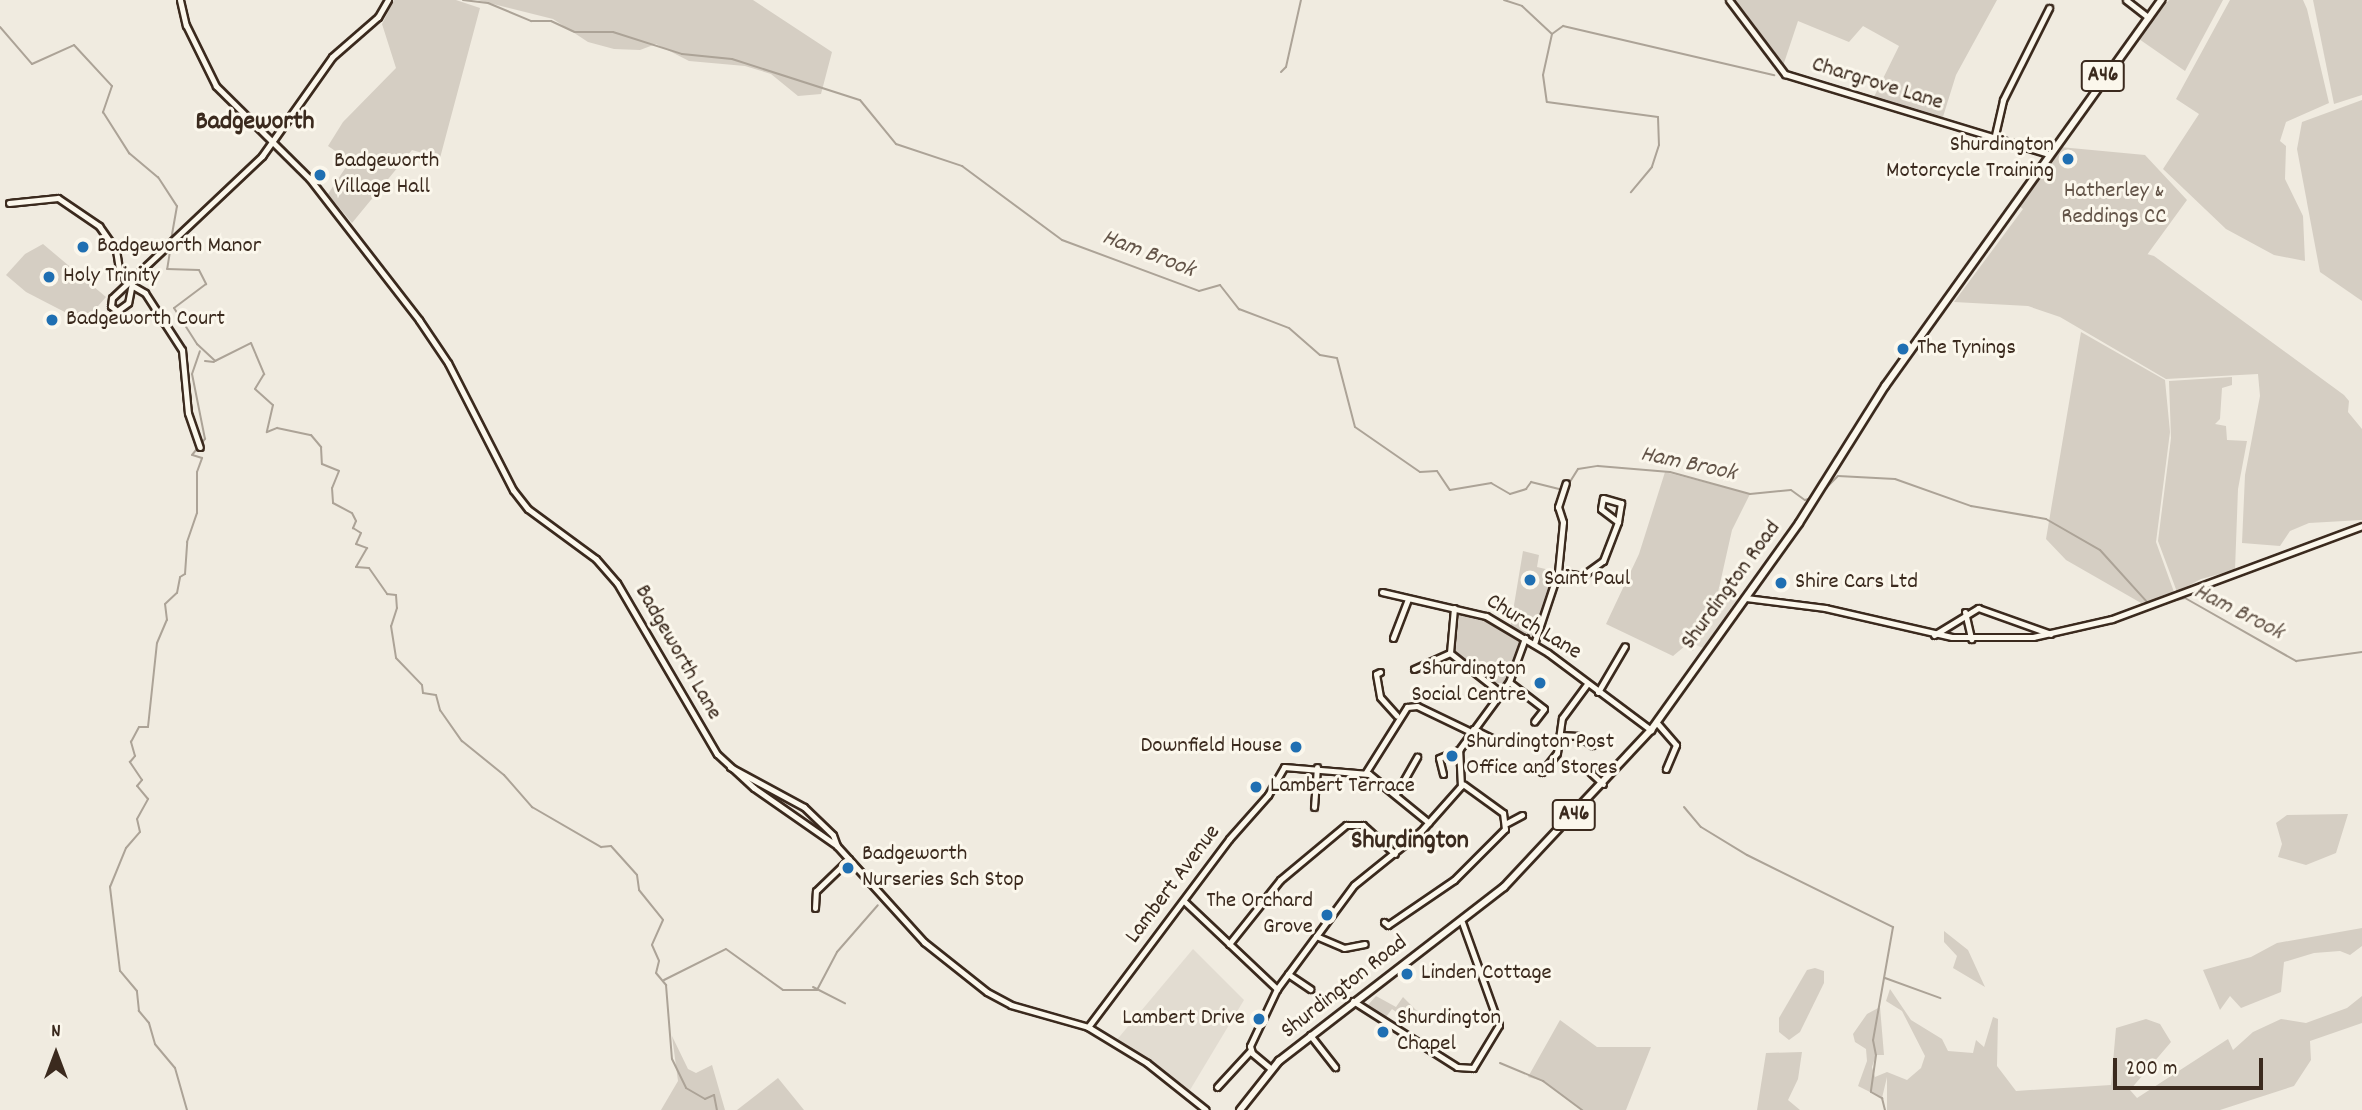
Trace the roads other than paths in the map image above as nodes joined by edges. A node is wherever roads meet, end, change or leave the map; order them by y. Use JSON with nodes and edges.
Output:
{"nodes":[{"id":1,"x":180,"y":0,"type":"edge"},
{"id":2,"x":388,"y":0,"type":"edge"},
{"id":3,"x":1729,"y":0,"type":"edge"},
{"id":4,"x":2126,"y":0,"type":"edge"},
{"id":5,"x":2161,"y":0,"type":"edge"},
{"id":6,"x":2049,"y":8,"type":"dead end"},
{"id":7,"x":2148,"y":17,"type":"junction"},
{"id":8,"x":1995,"y":135,"type":"junction"},
{"id":9,"x":272,"y":142,"type":"junction"},
{"id":10,"x":2048,"y":155,"type":"junction"},
{"id":11,"x":9,"y":203,"type":"dead end"},
{"id":12,"x":131,"y":282,"type":"junction"},
{"id":13,"x":198,"y":442,"type":"dead end"},
{"id":14,"x":1566,"y":483,"type":"dead end"},
{"id":15,"x":1618,"y":522,"type":"junction"},
{"id":16,"x":2362,"y":526,"type":"edge"},
{"id":17,"x":1558,"y":572,"type":"junction"},
{"id":18,"x":1382,"y":592,"type":"dead end"},
{"id":19,"x":1746,"y":598,"type":"junction"},
{"id":20,"x":1408,"y":599,"type":"junction"},
{"id":21,"x":1454,"y":608,"type":"junction"},
{"id":22,"x":1965,"y":612,"type":"junction"},
{"id":23,"x":1934,"y":635,"type":"junction"},
{"id":24,"x":2051,"y":635,"type":"junction"},
{"id":25,"x":1525,"y":638,"type":"junction"},
{"id":26,"x":1392,"y":639,"type":"dead end"},
{"id":27,"x":1971,"y":639,"type":"junction"},
{"id":28,"x":1534,"y":644,"type":"junction"},
{"id":29,"x":1625,"y":646,"type":"dead end"},
{"id":30,"x":1450,"y":653,"type":"junction"},
{"id":31,"x":1414,"y":669,"type":"dead end"},
{"id":32,"x":1375,"y":673,"type":"dead end"},
{"id":33,"x":1509,"y":682,"type":"junction"},
{"id":34,"x":1587,"y":684,"type":"junction"},
{"id":35,"x":1502,"y":692,"type":"junction"},
{"id":36,"x":1598,"y":692,"type":"junction"},
{"id":37,"x":1397,"y":716,"type":"junction"},
{"id":38,"x":1534,"y":722,"type":"dead end"},
{"id":39,"x":1657,"y":723,"type":"junction"},
{"id":40,"x":1472,"y":730,"type":"junction"},
{"id":41,"x":1651,"y":730,"type":"junction"},
{"id":42,"x":1560,"y":735,"type":"junction"},
{"id":43,"x":1496,"y":740,"type":"dead end"},
{"id":44,"x":1592,"y":745,"type":"dead end"},
{"id":45,"x":1459,"y":750,"type":"junction"},
{"id":46,"x":1417,"y":757,"type":"dead end"},
{"id":47,"x":730,"y":767,"type":"junction"},
{"id":48,"x":1317,"y":767,"type":"junction"},
{"id":49,"x":1666,"y":769,"type":"dead end"},
{"id":50,"x":1589,"y":771,"type":"dead end"},
{"id":51,"x":1366,"y":772,"type":"junction"},
{"id":52,"x":1443,"y":774,"type":"dead end"},
{"id":53,"x":1548,"y":777,"type":"dead end"},
{"id":54,"x":1463,"y":784,"type":"junction"},
{"id":55,"x":1604,"y":784,"type":"junction"},
{"id":56,"x":1396,"y":794,"type":"junction"},
{"id":57,"x":1314,"y":807,"type":"dead end"},
{"id":58,"x":1522,"y":815,"type":"dead end"},
{"id":59,"x":1429,"y":823,"type":"junction"},
{"id":60,"x":1507,"y":823,"type":"junction"},
{"id":61,"x":836,"y":846,"type":"junction"},
{"id":62,"x":1395,"y":854,"type":"junction"},
{"id":63,"x":849,"y":859,"type":"junction"},
{"id":64,"x":1185,"y":902,"type":"junction"},
{"id":65,"x":815,"y":908,"type":"dead end"},
{"id":66,"x":1462,"y":922,"type":"junction"},
{"id":67,"x":1388,"y":925,"type":"dead end"},
{"id":68,"x":1316,"y":936,"type":"junction"},
{"id":69,"x":1229,"y":944,"type":"junction"},
{"id":70,"x":1365,"y":944,"type":"dead end"},
{"id":71,"x":1288,"y":974,"type":"junction"},
{"id":72,"x":1277,"y":989,"type":"junction"},
{"id":73,"x":1310,"y":989,"type":"dead end"},
{"id":74,"x":1353,"y":1001,"type":"junction"},
{"id":75,"x":1088,"y":1027,"type":"junction"},
{"id":76,"x":1310,"y":1035,"type":"junction"},
{"id":77,"x":1251,"y":1050,"type":"junction"},
{"id":78,"x":1335,"y":1067,"type":"dead end"},
{"id":79,"x":1270,"y":1069,"type":"junction"},
{"id":80,"x":1217,"y":1087,"type":"dead end"},
{"id":81,"x":1206,"y":1110,"type":"edge"},
{"id":82,"x":1240,"y":1110,"type":"edge"}],
"edges":[{"from":1,"to":9,"type":"street","name":"Badgeworth Lane"},
{"from":2,"to":9,"type":"street"},
{"from":3,"to":8,"type":"street","name":"Chargrove Lane"},
{"from":4,"to":7,"type":"street"},
{"from":5,"to":7,"type":"main road","name":"Shurdington Road","number":"A46"},
{"from":6,"to":8,"type":"street"},
{"from":7,"to":10,"type":"main road","name":"Shurdington Road","number":"A46"},
{"from":8,"to":10,"type":"street","name":"Chargrove Lane"},
{"from":9,"to":12,"type":"street"},
{"from":9,"to":47,"type":"street","name":"Badgeworth Lane"},
{"from":10,"to":19,"type":"main road","name":"Shurdington Road","number":"A46"},
{"from":11,"to":12,"type":"street"},
{"from":12,"to":12,"type":"street"},
{"from":12,"to":13,"type":"street"},
{"from":14,"to":17,"type":"street"},
{"from":15,"to":15,"type":"street"},
{"from":15,"to":17,"type":"street"},
{"from":16,"to":24,"type":"street"},
{"from":17,"to":28,"type":"street"},
{"from":18,"to":20,"type":"street","name":"Church Lane"},
{"from":19,"to":23,"type":"street"},
{"from":19,"to":39,"type":"main road","name":"Shurdington Road","number":"A46"},
{"from":20,"to":21,"type":"street","name":"Church Lane"},
{"from":20,"to":26,"type":"street"},
{"from":21,"to":25,"type":"street","name":"Church Lane"},
{"from":21,"to":30,"type":"street"},
{"from":22,"to":23,"type":"street"},
{"from":22,"to":24,"type":"street"},
{"from":22,"to":27,"type":"street"},
{"from":23,"to":27,"type":"street"},
{"from":24,"to":27,"type":"street"},
{"from":25,"to":28,"type":"street","name":"Church Lane"},
{"from":25,"to":33,"type":"street"},
{"from":28,"to":34,"type":"street","name":"Church Lane"},
{"from":29,"to":36,"type":"street"},
{"from":30,"to":31,"type":"street"},
{"from":30,"to":35,"type":"street"},
{"from":32,"to":37,"type":"street"},
{"from":33,"to":35,"type":"street"},
{"from":33,"to":38,"type":"street"},
{"from":34,"to":36,"type":"street","name":"Church Lane"},
{"from":34,"to":42,"type":"street"},
{"from":35,"to":40,"type":"street"},
{"from":36,"to":41,"type":"street","name":"Church Lane"},
{"from":37,"to":40,"type":"street"},
{"from":37,"to":51,"type":"street"},
{"from":39,"to":41,"type":"main road","name":"Shurdington Road","number":"A46"},
{"from":39,"to":49,"type":"street"},
{"from":40,"to":43,"type":"street"},
{"from":40,"to":45,"type":"street"},
{"from":41,"to":55,"type":"main road","name":"Shurdington Road","number":"A46"},
{"from":42,"to":44,"type":"street"},
{"from":42,"to":53,"type":"street"},
{"from":45,"to":52,"type":"street"},
{"from":45,"to":54,"type":"street"},
{"from":46,"to":56,"type":"street"},
{"from":47,"to":61,"type":"street","name":"Badgeworth Lane"},
{"from":47,"to":61,"type":"street"},
{"from":48,"to":51,"type":"street"},
{"from":48,"to":57,"type":"street"},
{"from":48,"to":64,"type":"street","name":"Lambert Avenue"},
{"from":50,"to":55,"type":"street"},
{"from":51,"to":56,"type":"street"},
{"from":54,"to":59,"type":"street"},
{"from":54,"to":60,"type":"street"},
{"from":55,"to":66,"type":"main road","name":"Shurdington Road","number":"A46"},
{"from":56,"to":59,"type":"street"},
{"from":58,"to":60,"type":"street"},
{"from":59,"to":62,"type":"street"},
{"from":60,"to":67,"type":"street"},
{"from":61,"to":63,"type":"street","name":"Badgeworth Lane"},
{"from":62,"to":68,"type":"street"},
{"from":62,"to":69,"type":"street"},
{"from":63,"to":65,"type":"street"},
{"from":63,"to":75,"type":"street","name":"Badgeworth Lane"},
{"from":64,"to":69,"type":"street"},
{"from":64,"to":75,"type":"street","name":"Lambert Avenue"},
{"from":66,"to":74,"type":"main road","name":"Shurdington Road","number":"A46"},
{"from":66,"to":74,"type":"street"},
{"from":68,"to":70,"type":"street"},
{"from":68,"to":71,"type":"street"},
{"from":69,"to":72,"type":"street"},
{"from":71,"to":72,"type":"street"},
{"from":71,"to":73,"type":"street"},
{"from":72,"to":77,"type":"street"},
{"from":74,"to":76,"type":"main road","name":"Shurdington Road","number":"A46"},
{"from":75,"to":81,"type":"street","name":"Badgeworth Lane"},
{"from":76,"to":78,"type":"street"},
{"from":76,"to":79,"type":"main road","name":"Shurdington Road","number":"A46"},
{"from":77,"to":79,"type":"street"},
{"from":77,"to":80,"type":"street"},
{"from":79,"to":82,"type":"main road","name":"Shurdington Road","number":"A46"}]}
